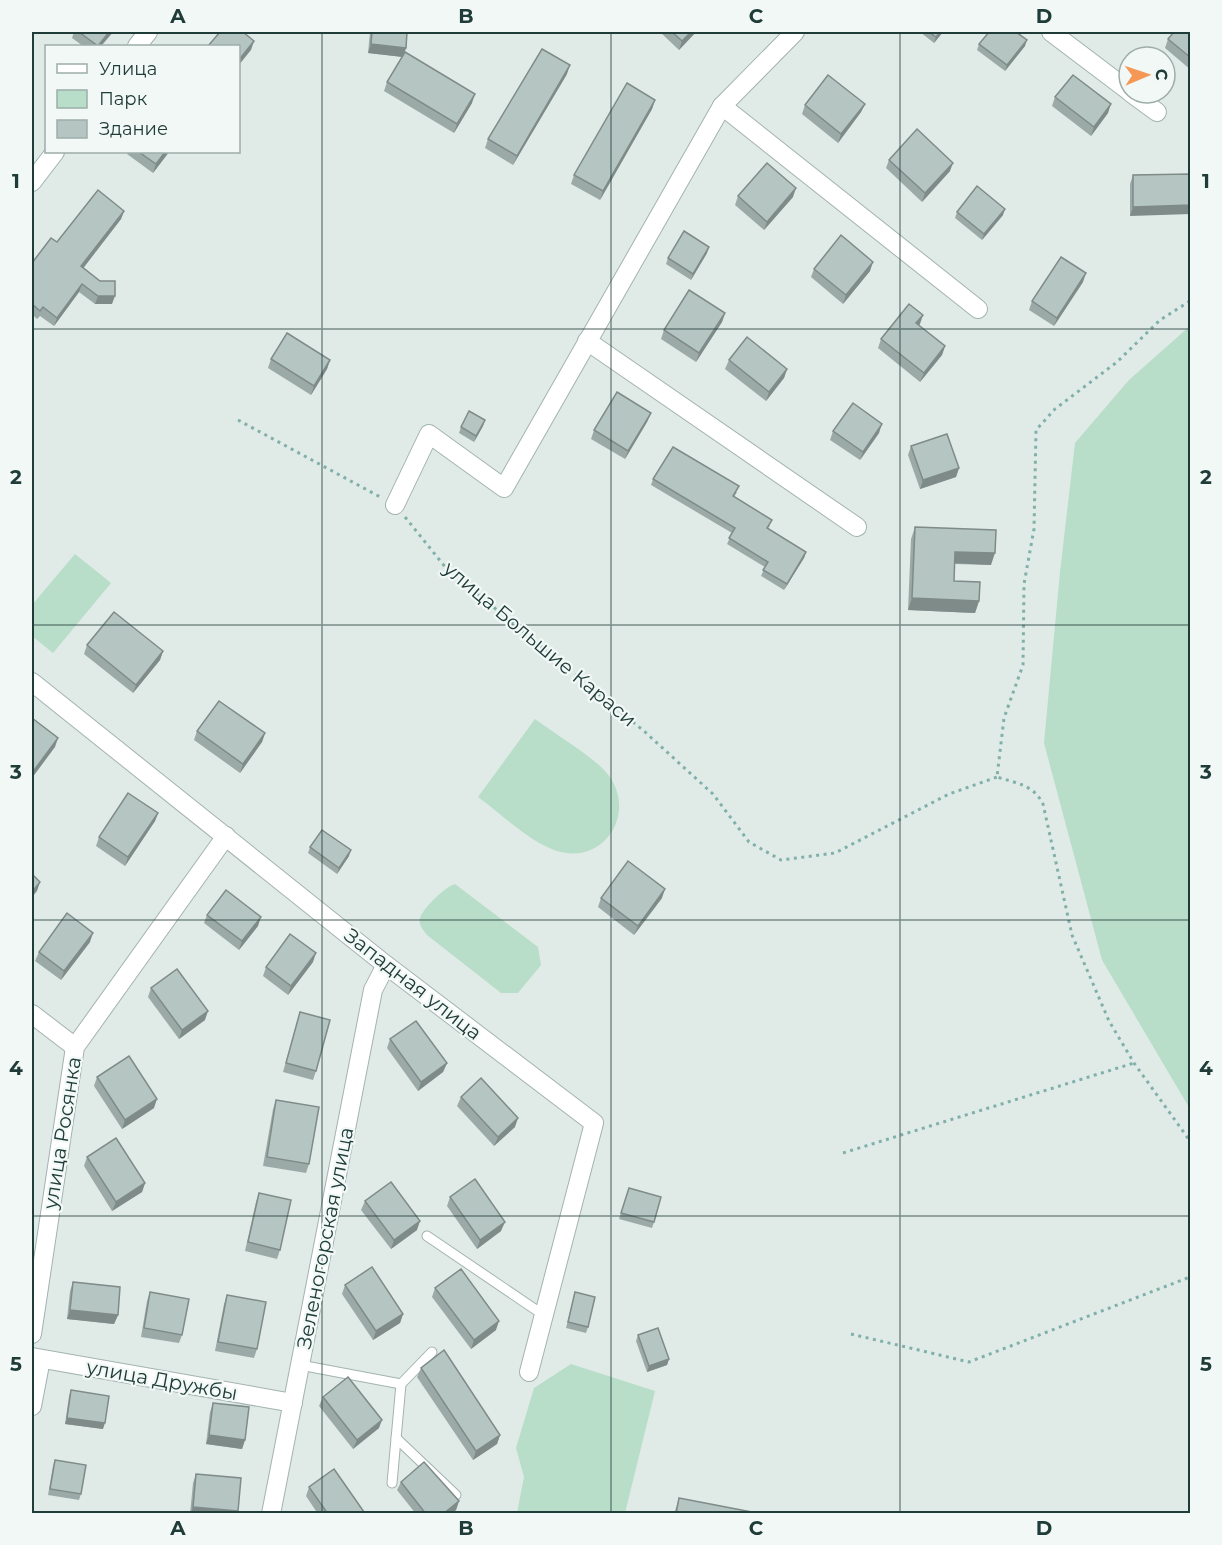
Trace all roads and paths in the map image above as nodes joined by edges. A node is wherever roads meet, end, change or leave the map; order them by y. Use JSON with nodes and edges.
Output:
{"nodes":[{"id":1,"x":148,"y":32,"type":"edge"},
{"id":2,"x":795,"y":32,"type":"edge"},
{"id":3,"x":1051,"y":32,"type":"edge"},
{"id":4,"x":138,"y":45,"type":"edge"},
{"id":5,"x":1117,"y":82,"type":"edge"},
{"id":6,"x":1148,"y":105,"type":"edge"},
{"id":7,"x":722,"y":106,"type":"junction"},
{"id":8,"x":1157,"y":112,"type":"dead end"},
{"id":9,"x":54,"y":153,"type":"edge"},
{"id":10,"x":32,"y":182,"type":"edge"},
{"id":11,"x":1191,"y":301,"type":"edge"},
{"id":12,"x":978,"y":309,"type":"dead end"},
{"id":13,"x":587,"y":340,"type":"junction"},
{"id":14,"x":238,"y":420,"type":"dead end"},
{"id":15,"x":395,"y":505,"type":"junction"},
{"id":16,"x":857,"y":527,"type":"dead end"},
{"id":17,"x":32,"y":682,"type":"edge"},
{"id":18,"x":998,"y":777,"type":"junction"},
{"id":19,"x":226,"y":836,"type":"junction"},
{"id":20,"x":386,"y":965,"type":"junction"},
{"id":21,"x":32,"y":1014,"type":"edge"},
{"id":22,"x":75,"y":1047,"type":"junction"},
{"id":23,"x":1134,"y":1063,"type":"junction"},
{"id":24,"x":1191,"y":1142,"type":"edge"},
{"id":25,"x":843,"y":1153,"type":"dead end"},
{"id":26,"x":40,"y":1222,"type":"edge"},
{"id":27,"x":428,"y":1236,"type":"dead end"},
{"id":28,"x":1191,"y":1277,"type":"edge"},
{"id":29,"x":542,"y":1314,"type":"junction"},
{"id":30,"x":32,"y":1334,"type":"edge"},
{"id":31,"x":851,"y":1334,"type":"dead end"},
{"id":32,"x":432,"y":1352,"type":"dead end"},
{"id":33,"x":36,"y":1358,"type":"edge"},
{"id":34,"x":300,"y":1365,"type":"junction"},
{"id":35,"x":529,"y":1372,"type":"dead end"},
{"id":36,"x":401,"y":1384,"type":"junction"},
{"id":37,"x":293,"y":1403,"type":"junction"},
{"id":38,"x":32,"y":1406,"type":"edge"},
{"id":39,"x":396,"y":1438,"type":"junction"},
{"id":40,"x":392,"y":1483,"type":"dead end"},
{"id":41,"x":456,"y":1495,"type":"edge"},
{"id":42,"x":271,"y":1514,"type":"edge"}],
"edges":[{"from":1,"to":4,"type":"street"},
{"from":2,"to":7,"type":"street"},
{"from":3,"to":5,"type":"street"},
{"from":6,"to":8,"type":"street"},
{"from":7,"to":12,"type":"street"},
{"from":7,"to":13,"type":"street"},
{"from":9,"to":10,"type":"street"},
{"from":11,"to":18,"type":"path"},
{"from":13,"to":15,"type":"street"},
{"from":13,"to":16,"type":"street"},
{"from":14,"to":15,"type":"path","name":"улица Большие Караси"},
{"from":15,"to":18,"type":"path","name":"улица Большие Караси"},
{"from":17,"to":19,"type":"street","name":"Западная улица"},
{"from":18,"to":23,"type":"path"},
{"from":19,"to":20,"type":"street","name":"Западная улица"},
{"from":19,"to":22,"type":"street","name":"улица Росянка"},
{"from":20,"to":29,"type":"street","name":"Западная улица"},
{"from":20,"to":34,"type":"street","name":"Зеленогорская улица"},
{"from":21,"to":22,"type":"street"},
{"from":22,"to":26,"type":"street","name":"улица Росянка"},
{"from":23,"to":24,"type":"path"},
{"from":23,"to":25,"type":"path"},
{"from":26,"to":30,"type":"street","name":"улица Росянка"},
{"from":27,"to":29,"type":"lane"},
{"from":28,"to":31,"type":"path"},
{"from":29,"to":35,"type":"street","name":"Западная улица"},
{"from":32,"to":36,"type":"lane"},
{"from":33,"to":37,"type":"street","name":"улица Дружбы"},
{"from":33,"to":38,"type":"street"},
{"from":34,"to":36,"type":"lane"},
{"from":34,"to":37,"type":"street","name":"Зеленогорская улица"},
{"from":36,"to":39,"type":"lane"},
{"from":37,"to":42,"type":"street","name":"Зеленогорская улица"},
{"from":39,"to":40,"type":"lane"},
{"from":39,"to":41,"type":"lane"}]}
